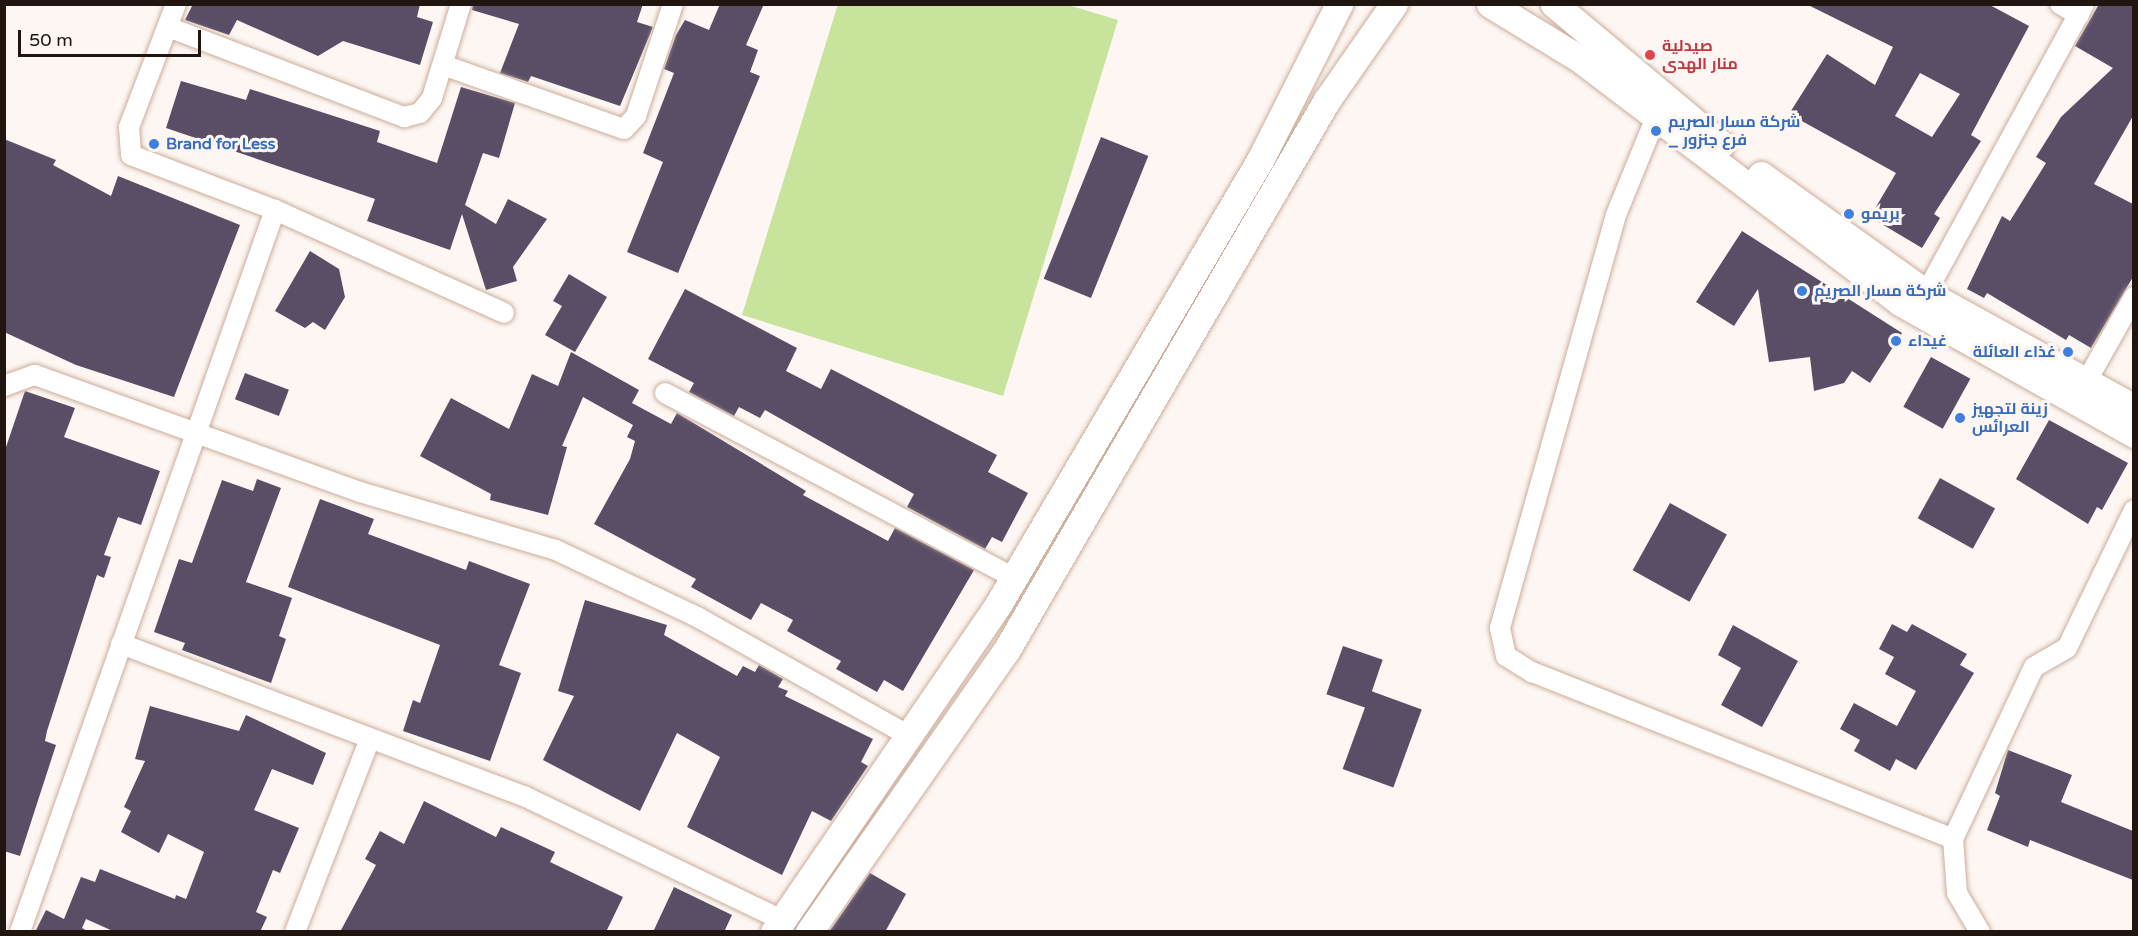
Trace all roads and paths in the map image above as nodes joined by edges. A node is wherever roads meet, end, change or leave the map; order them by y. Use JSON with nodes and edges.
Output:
{"nodes":[{"id":1,"x":176,"y":4,"type":"edge"},
{"id":2,"x":461,"y":4,"type":"edge"},
{"id":3,"x":673,"y":4,"type":"edge"},
{"id":4,"x":1339,"y":4,"type":"edge"},
{"id":5,"x":1394,"y":4,"type":"edge"},
{"id":6,"x":1490,"y":4,"type":"edge"},
{"id":7,"x":1554,"y":4,"type":"edge"},
{"id":8,"x":2060,"y":4,"type":"edge"},
{"id":9,"x":2082,"y":10,"type":"edge"},
{"id":10,"x":168,"y":27,"type":"junction"},
{"id":11,"x":443,"y":65,"type":"junction"},
{"id":12,"x":1656,"y":117,"type":"junction"},
{"id":13,"x":275,"y":210,"type":"junction"},
{"id":14,"x":1926,"y":293,"type":"junction"},
{"id":15,"x":2133,"y":297,"type":"edge"},
{"id":16,"x":504,"y":313,"type":"dead end"},
{"id":17,"x":2086,"y":382,"type":"junction"},
{"id":18,"x":4,"y":386,"type":"edge"},
{"id":19,"x":665,"y":393,"type":"dead end"},
{"id":20,"x":2133,"y":408,"type":"edge"},
{"id":21,"x":195,"y":434,"type":"junction"},
{"id":22,"x":2133,"y":434,"type":"edge"},
{"id":23,"x":2133,"y":510,"type":"edge"},
{"id":24,"x":1015,"y":578,"type":"junction"},
{"id":25,"x":121,"y":644,"type":"junction"},
{"id":26,"x":911,"y":737,"type":"junction"},
{"id":27,"x":370,"y":739,"type":"junction"},
{"id":28,"x":1953,"y":839,"type":"junction"},
{"id":29,"x":778,"y":926,"type":"edge"},
{"id":30,"x":20,"y":932,"type":"edge"},
{"id":31,"x":295,"y":932,"type":"edge"},
{"id":32,"x":808,"y":932,"type":"edge"},
{"id":33,"x":1980,"y":932,"type":"edge"}],
"edges":[{"from":1,"to":10,"type":"street"},
{"from":2,"to":11,"type":"street"},
{"from":3,"to":11,"type":"street"},
{"from":4,"to":24,"type":"street"},
{"from":5,"to":32,"type":"street"},
{"from":6,"to":12,"type":"street"},
{"from":7,"to":14,"type":"street"},
{"from":8,"to":9,"type":"street"},
{"from":9,"to":14,"type":"street"},
{"from":10,"to":11,"type":"street"},
{"from":10,"to":13,"type":"street"},
{"from":12,"to":22,"type":"street"},
{"from":12,"to":28,"type":"street"},
{"from":13,"to":16,"type":"street"},
{"from":13,"to":21,"type":"street"},
{"from":14,"to":17,"type":"street"},
{"from":15,"to":17,"type":"street"},
{"from":17,"to":20,"type":"street"},
{"from":18,"to":21,"type":"street"},
{"from":19,"to":24,"type":"street"},
{"from":21,"to":25,"type":"street"},
{"from":21,"to":26,"type":"street"},
{"from":23,"to":28,"type":"street"},
{"from":24,"to":26,"type":"street"},
{"from":25,"to":27,"type":"street"},
{"from":25,"to":30,"type":"street"},
{"from":26,"to":29,"type":"street"},
{"from":27,"to":29,"type":"street"},
{"from":27,"to":31,"type":"street"},
{"from":28,"to":33,"type":"street"}]}
